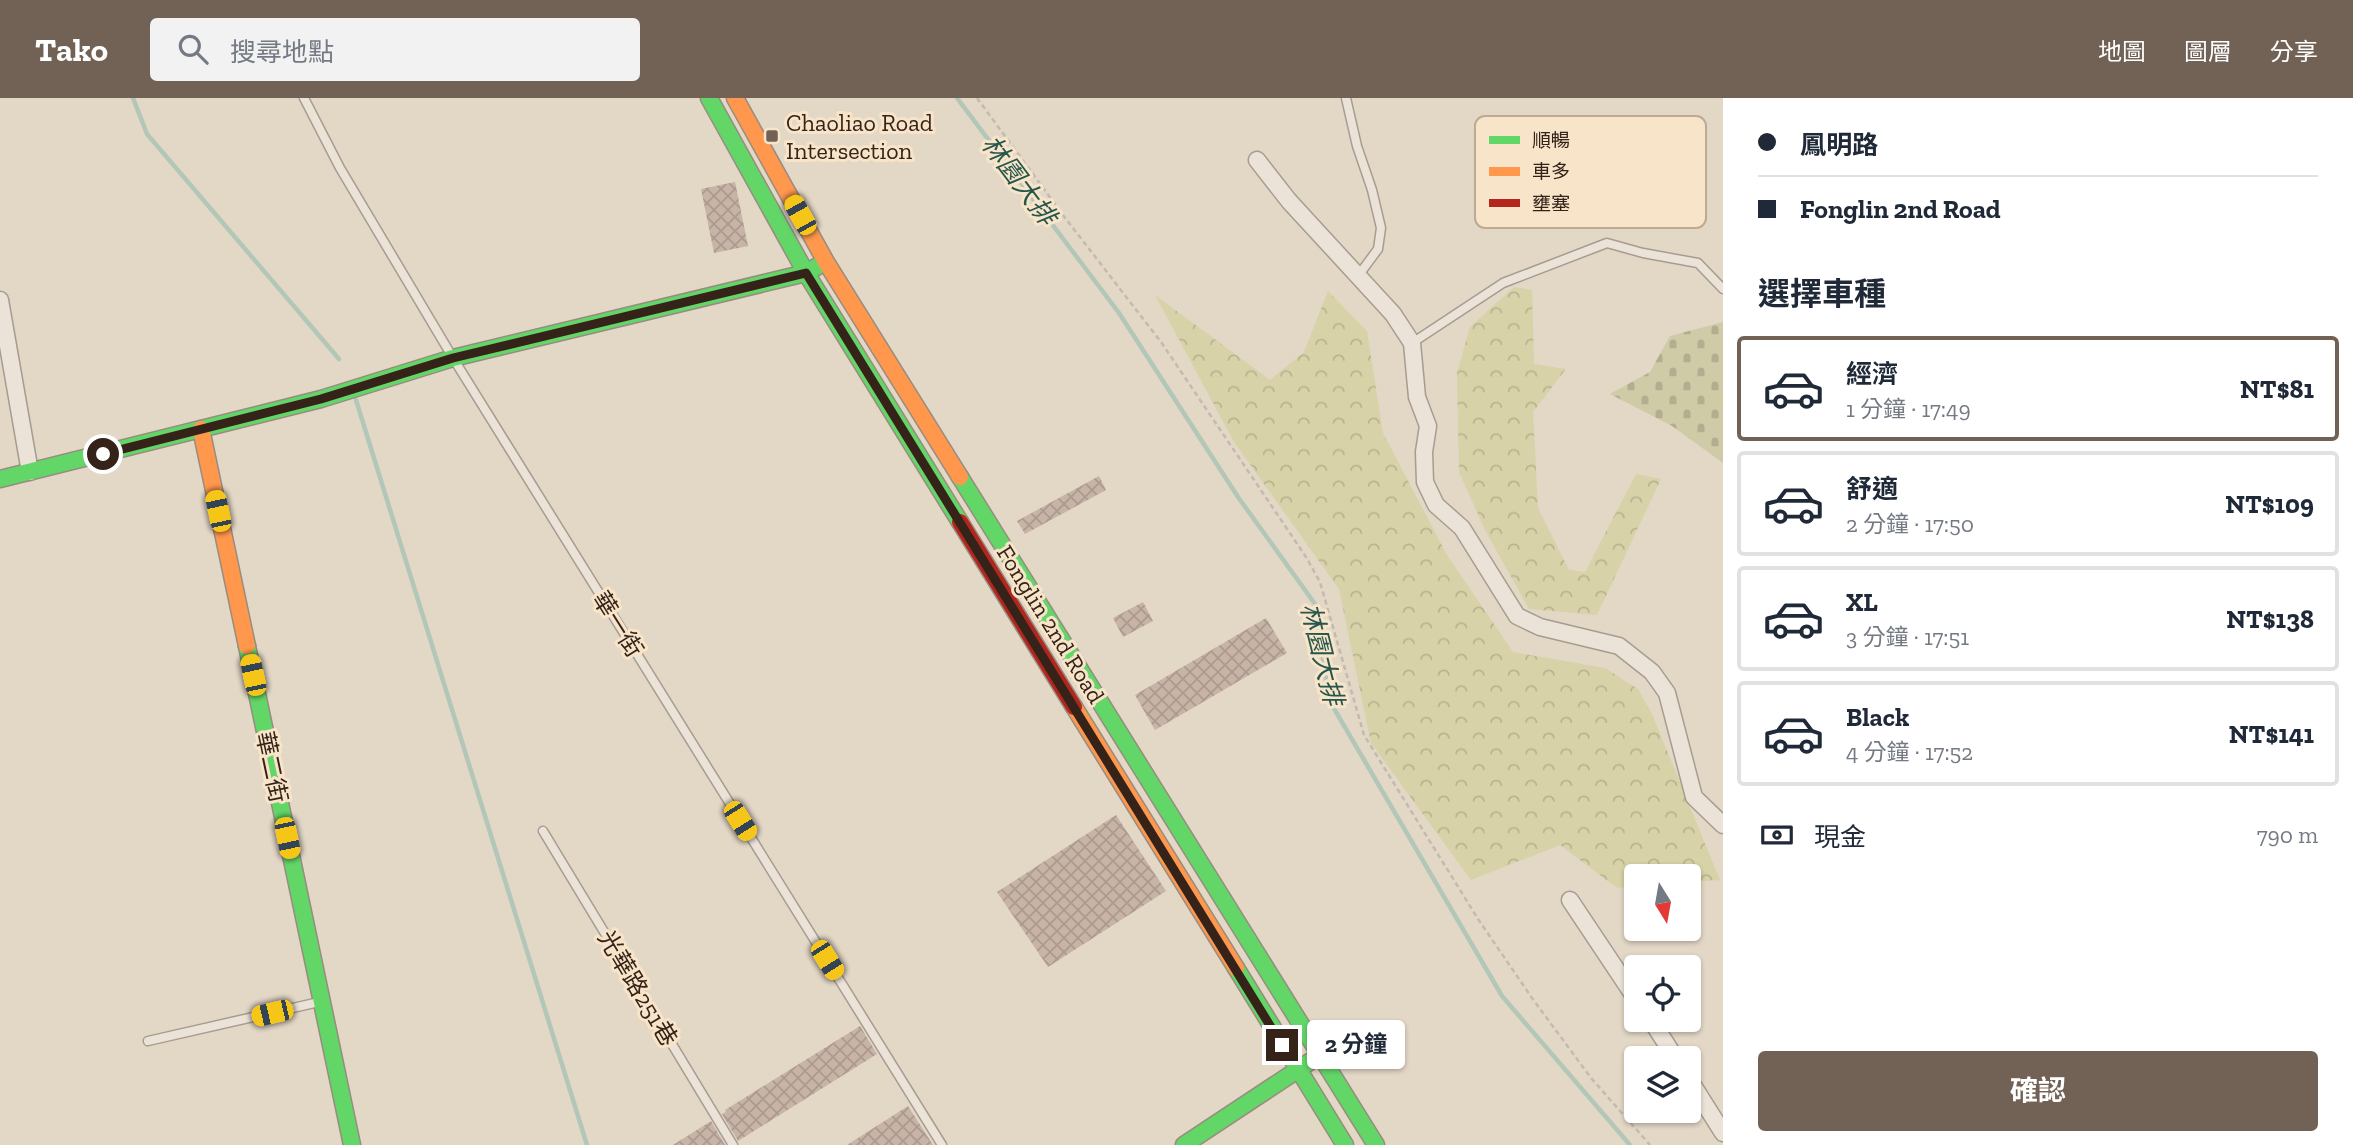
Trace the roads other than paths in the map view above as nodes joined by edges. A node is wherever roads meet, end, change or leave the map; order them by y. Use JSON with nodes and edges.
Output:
{"nodes":[{"id":1,"x":304,"y":98,"type":"edge"},
{"id":2,"x":709,"y":98,"type":"edge"},
{"id":3,"x":735,"y":98,"type":"edge"},
{"id":4,"x":1346,"y":98,"type":"edge"},
{"id":5,"x":1256,"y":160,"type":"dead end"},
{"id":6,"x":826,"y":262,"type":"junction"},
{"id":7,"x":806,"y":273,"type":"junction"},
{"id":8,"x":1358,"y":276,"type":"junction"},
{"id":9,"x":1723,"y":289,"type":"edge"},
{"id":10,"x":0,"y":300,"type":"edge"},
{"id":11,"x":1412,"y":343,"type":"junction"},
{"id":12,"x":453,"y":358,"type":"junction"},
{"id":13,"x":201,"y":429,"type":"junction"},
{"id":14,"x":30,"y":472,"type":"junction"},
{"id":15,"x":0,"y":479,"type":"edge"},
{"id":16,"x":1723,"y":825,"type":"edge"},
{"id":17,"x":543,"y":831,"type":"dead end"},
{"id":18,"x":1570,"y":900,"type":"dead end"},
{"id":19,"x":1624,"y":981,"type":"edge"},
{"id":20,"x":322,"y":1002,"type":"junction"},
{"id":21,"x":148,"y":1041,"type":"dead end"},
{"id":22,"x":1320,"y":1055,"type":"junction"},
{"id":23,"x":1296,"y":1069,"type":"junction"},
{"id":24,"x":1701,"y":1098,"type":"edge"},
{"id":25,"x":1723,"y":1133,"type":"edge"},
{"id":26,"x":352,"y":1145,"type":"edge"},
{"id":27,"x":733,"y":1145,"type":"edge"},
{"id":28,"x":942,"y":1145,"type":"edge"},
{"id":29,"x":1184,"y":1145,"type":"edge"},
{"id":30,"x":1345,"y":1145,"type":"edge"},
{"id":31,"x":1376,"y":1145,"type":"edge"}],
"edges":[{"from":1,"to":12,"type":"lane","name":"華一街"},
{"from":2,"to":7,"type":"main road","name":"Fonglin 2nd Road"},
{"from":3,"to":6,"type":"main road","name":"Fonglin 2nd Road"},
{"from":4,"to":8,"type":"lane"},
{"from":5,"to":8,"type":"street"},
{"from":6,"to":7,"type":"main road"},
{"from":6,"to":22,"type":"main road","name":"Fonglin 2nd Road"},
{"from":7,"to":12,"type":"main road"},
{"from":7,"to":23,"type":"main road","name":"Fonglin 2nd Road"},
{"from":8,"to":11,"type":"street"},
{"from":9,"to":11,"type":"lane"},
{"from":10,"to":14,"type":"street"},
{"from":11,"to":16,"type":"street"},
{"from":12,"to":13,"type":"main road"},
{"from":12,"to":28,"type":"lane","name":"華一街"},
{"from":13,"to":14,"type":"main road"},
{"from":13,"to":20,"type":"main road","name":"華二街"},
{"from":14,"to":15,"type":"main road"},
{"from":17,"to":27,"type":"lane","name":"光華路251巷"},
{"from":18,"to":19,"type":"street"},
{"from":20,"to":21,"type":"lane"},
{"from":20,"to":26,"type":"main road","name":"華二街"},
{"from":22,"to":23,"type":"main road"},
{"from":22,"to":31,"type":"main road","name":"Fonglin 2nd Road"},
{"from":23,"to":29,"type":"main road"},
{"from":23,"to":30,"type":"main road","name":"Fonglin 2nd Road"},
{"from":24,"to":25,"type":"street"}]}
